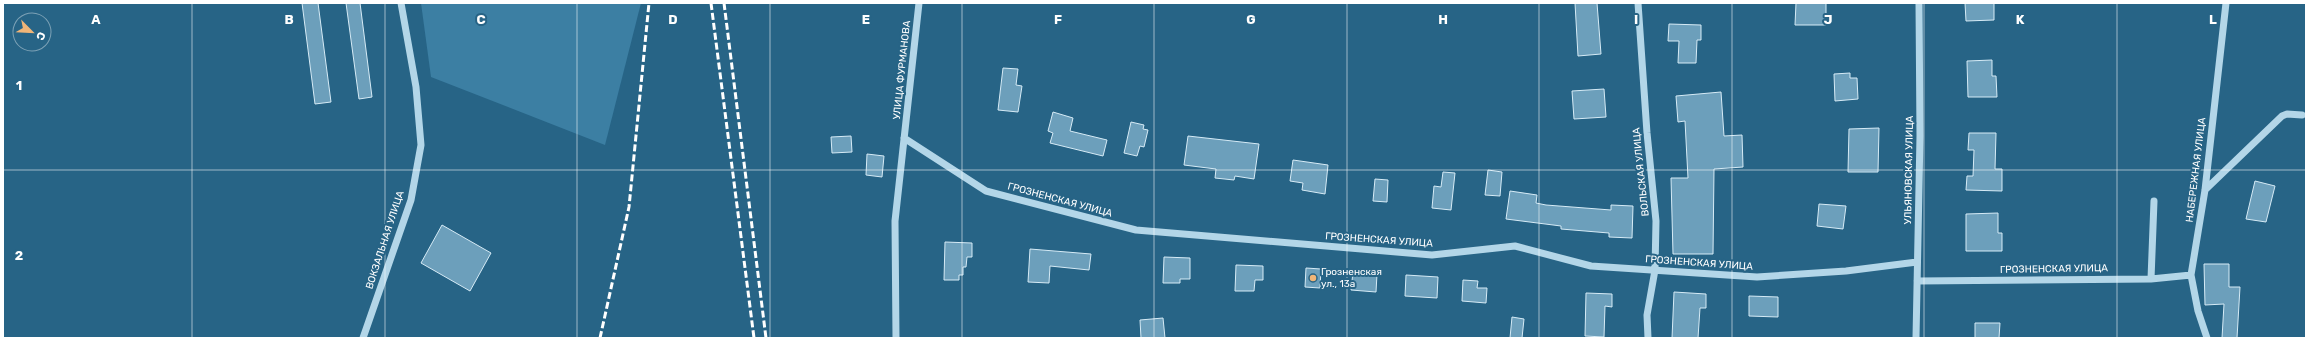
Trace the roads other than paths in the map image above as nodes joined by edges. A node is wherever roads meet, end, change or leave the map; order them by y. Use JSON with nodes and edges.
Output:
{"nodes":[{"id":1,"x":401,"y":3,"type":"edge"},
{"id":2,"x":919,"y":3,"type":"edge"},
{"id":3,"x":1638,"y":3,"type":"edge"},
{"id":4,"x":1919,"y":3,"type":"edge"},
{"id":5,"x":2226,"y":3,"type":"edge"},
{"id":6,"x":2302,"y":115,"type":"dead end"},
{"id":7,"x":904,"y":138,"type":"junction"},
{"id":8,"x":2205,"y":190,"type":"junction"},
{"id":9,"x":2154,"y":201,"type":"dead end"},
{"id":10,"x":1917,"y":262,"type":"junction"},
{"id":11,"x":1655,"y":270,"type":"junction"},
{"id":12,"x":2191,"y":275,"type":"junction"},
{"id":13,"x":2151,"y":279,"type":"junction"},
{"id":14,"x":1917,"y":281,"type":"junction"},
{"id":15,"x":363,"y":338,"type":"edge"},
{"id":16,"x":896,"y":338,"type":"edge"},
{"id":17,"x":1648,"y":338,"type":"edge"},
{"id":18,"x":1916,"y":338,"type":"edge"},
{"id":19,"x":2207,"y":338,"type":"edge"}],
"edges":[{"from":1,"to":15,"type":"street","name":"ВОКЗАЛЬНАЯ УЛИЦА"},
{"from":2,"to":7,"type":"street","name":"УЛИЦА ФУРМАНОВА"},
{"from":3,"to":11,"type":"street","name":"ВОЛЬСКАЯ УЛИЦА"},
{"from":4,"to":10,"type":"street","name":"УЛЬЯНОВСКАЯ УЛИЦА"},
{"from":5,"to":8,"type":"street","name":"НАБЕРЕЖНАЯ УЛИЦА"},
{"from":6,"to":8,"type":"street"},
{"from":7,"to":11,"type":"street","name":"ГРОЗНЕНСКАЯ УЛИЦА"},
{"from":7,"to":16,"type":"street","name":"УЛИЦА ФУРМАНОВА"},
{"from":8,"to":12,"type":"street","name":"НАБЕРЕЖНАЯ УЛИЦА"},
{"from":9,"to":13,"type":"street"},
{"from":10,"to":11,"type":"street","name":"ГРОЗНЕНСКАЯ УЛИЦА"},
{"from":10,"to":14,"type":"street","name":"УЛЬЯНОВСКАЯ УЛИЦА"},
{"from":11,"to":17,"type":"street","name":"ВОЛЬСКАЯ УЛИЦА"},
{"from":12,"to":13,"type":"street","name":"ГРОЗНЕНСКАЯ УЛИЦА"},
{"from":12,"to":19,"type":"street","name":"НАБЕРЕЖНАЯ УЛИЦА"},
{"from":13,"to":14,"type":"street","name":"ГРОЗНЕНСКАЯ УЛИЦА"},
{"from":14,"to":18,"type":"street","name":"УЛЬЯНОВСКАЯ УЛИЦА"}]}
